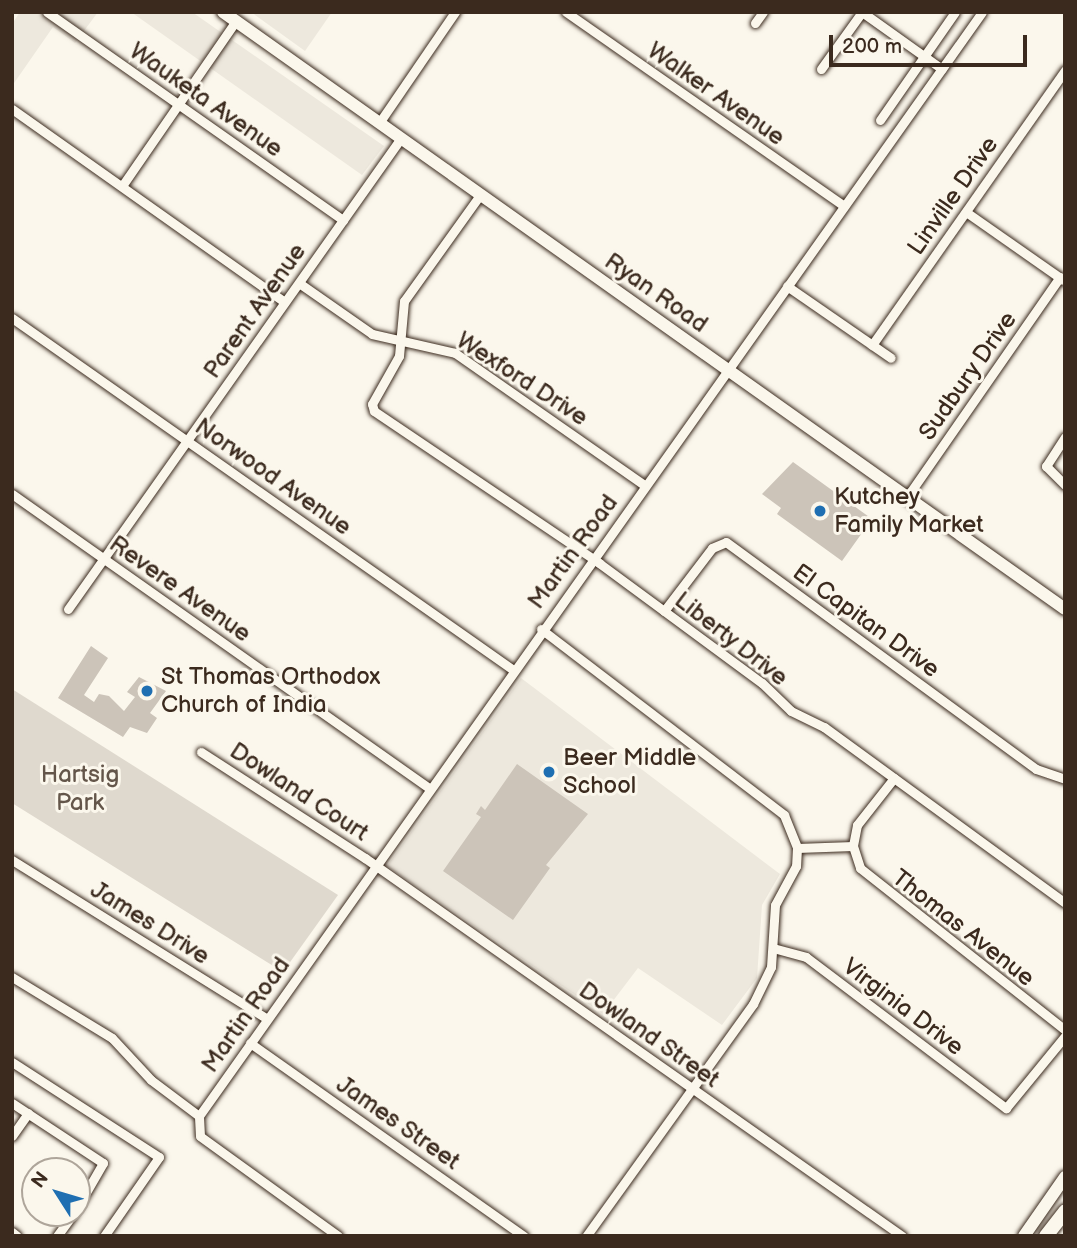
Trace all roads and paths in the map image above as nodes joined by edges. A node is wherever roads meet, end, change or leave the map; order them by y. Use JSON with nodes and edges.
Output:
{"nodes":[{"id":1,"x":47,"y":12,"type":"edge"},
{"id":2,"x":223,"y":12,"type":"edge"},
{"id":3,"x":456,"y":12,"type":"edge"},
{"id":4,"x":566,"y":12,"type":"edge"},
{"id":5,"x":763,"y":12,"type":"edge"},
{"id":6,"x":862,"y":12,"type":"edge"},
{"id":7,"x":956,"y":12,"type":"edge"},
{"id":8,"x":982,"y":12,"type":"edge"},
{"id":9,"x":236,"y":21,"type":"junction"},
{"id":10,"x":755,"y":23,"type":"dead end"},
{"id":11,"x":925,"y":56,"type":"junction"},
{"id":12,"x":821,"y":69,"type":"dead end"},
{"id":13,"x":942,"y":69,"type":"junction"},
{"id":14,"x":1065,"y":69,"type":"edge"},
{"id":15,"x":178,"y":103,"type":"junction"},
{"id":16,"x":12,"y":109,"type":"edge"},
{"id":17,"x":880,"y":120,"type":"dead end"},
{"id":18,"x":379,"y":123,"type":"junction"},
{"id":19,"x":401,"y":138,"type":"junction"},
{"id":20,"x":122,"y":186,"type":"junction"},
{"id":21,"x":480,"y":195,"type":"junction"},
{"id":22,"x":844,"y":206,"type":"junction"},
{"id":23,"x":966,"y":212,"type":"junction"},
{"id":24,"x":343,"y":219,"type":"junction"},
{"id":25,"x":1062,"y":279,"type":"edge"},
{"id":26,"x":299,"y":283,"type":"junction"},
{"id":27,"x":787,"y":286,"type":"junction"},
{"id":28,"x":285,"y":302,"type":"junction"},
{"id":29,"x":12,"y":318,"type":"edge"},
{"id":30,"x":399,"y":343,"type":"junction"},
{"id":31,"x":872,"y":345,"type":"junction"},
{"id":32,"x":891,"y":358,"type":"dead end"},
{"id":33,"x":729,"y":369,"type":"junction"},
{"id":34,"x":1065,"y":437,"type":"edge"},
{"id":35,"x":187,"y":440,"type":"junction"},
{"id":36,"x":644,"y":485,"type":"junction"},
{"id":37,"x":1065,"y":485,"type":"edge"},
{"id":38,"x":12,"y":494,"type":"edge"},
{"id":39,"x":907,"y":497,"type":"junction"},
{"id":40,"x":104,"y":559,"type":"junction"},
{"id":41,"x":591,"y":559,"type":"junction"},
{"id":42,"x":68,"y":609,"type":"dead end"},
{"id":43,"x":1065,"y":609,"type":"edge"},
{"id":44,"x":664,"y":611,"type":"junction"},
{"id":45,"x":541,"y":629,"type":"junction"},
{"id":46,"x":512,"y":669,"type":"junction"},
{"id":47,"x":201,"y":752,"type":"dead end"},
{"id":48,"x":894,"y":778,"type":"junction"},
{"id":49,"x":1065,"y":779,"type":"edge"},
{"id":50,"x":429,"y":788,"type":"junction"},
{"id":51,"x":853,"y":846,"type":"junction"},
{"id":52,"x":797,"y":848,"type":"junction"},
{"id":53,"x":12,"y":860,"type":"edge"},
{"id":54,"x":374,"y":866,"type":"junction"},
{"id":55,"x":1065,"y":904,"type":"edge"},
{"id":56,"x":774,"y":948,"type":"junction"},
{"id":57,"x":12,"y":977,"type":"edge"},
{"id":58,"x":267,"y":1018,"type":"junction"},
{"id":59,"x":1065,"y":1030,"type":"edge"},
{"id":60,"x":1065,"y":1037,"type":"edge"},
{"id":61,"x":250,"y":1043,"type":"junction"},
{"id":62,"x":12,"y":1062,"type":"edge"},
{"id":63,"x":691,"y":1089,"type":"junction"},
{"id":64,"x":12,"y":1103,"type":"edge"},
{"id":65,"x":28,"y":1114,"type":"junction"},
{"id":66,"x":199,"y":1116,"type":"junction"},
{"id":67,"x":12,"y":1136,"type":"edge"},
{"id":68,"x":104,"y":1165,"type":"dead end"},
{"id":69,"x":1065,"y":1177,"type":"edge"},
{"id":70,"x":1065,"y":1212,"type":"edge"},
{"id":71,"x":12,"y":1232,"type":"edge"},
{"id":72,"x":17,"y":1236,"type":"edge"},
{"id":73,"x":103,"y":1236,"type":"edge"},
{"id":74,"x":338,"y":1236,"type":"edge"},
{"id":75,"x":524,"y":1236,"type":"edge"},
{"id":76,"x":586,"y":1236,"type":"edge"},
{"id":77,"x":902,"y":1236,"type":"edge"},
{"id":78,"x":1024,"y":1236,"type":"edge"},
{"id":79,"x":1045,"y":1236,"type":"edge"}],
"edges":[{"from":1,"to":15,"type":"street","name":"Wauketa Avenue"},
{"from":2,"to":9,"type":"main road","name":"Ryan Road"},
{"from":3,"to":18,"type":"street"},
{"from":4,"to":22,"type":"street","name":"Walker Avenue"},
{"from":5,"to":10,"type":"street"},
{"from":6,"to":11,"type":"street"},
{"from":6,"to":12,"type":"street"},
{"from":7,"to":11,"type":"street"},
{"from":8,"to":13,"type":"street","name":"Martin Road"},
{"from":9,"to":15,"type":"street"},
{"from":9,"to":18,"type":"main road","name":"Ryan Road"},
{"from":11,"to":13,"type":"street"},
{"from":11,"to":17,"type":"street"},
{"from":13,"to":22,"type":"street","name":"Martin Road"},
{"from":14,"to":23,"type":"street","name":"Linville Drive"},
{"from":15,"to":20,"type":"street"},
{"from":15,"to":24,"type":"street","name":"Wauketa Avenue"},
{"from":16,"to":20,"type":"street"},
{"from":18,"to":19,"type":"main road","name":"Ryan Road"},
{"from":19,"to":21,"type":"main road","name":"Ryan Road"},
{"from":19,"to":24,"type":"street","name":"Parent Avenue"},
{"from":20,"to":28,"type":"street"},
{"from":21,"to":30,"type":"street"},
{"from":21,"to":33,"type":"main road","name":"Ryan Road"},
{"from":22,"to":27,"type":"street","name":"Martin Road"},
{"from":23,"to":25,"type":"street"},
{"from":23,"to":31,"type":"street","name":"Linville Drive"},
{"from":24,"to":26,"type":"street","name":"Parent Avenue"},
{"from":25,"to":39,"type":"street","name":"Sudbury Drive"},
{"from":26,"to":28,"type":"street","name":"Parent Avenue"},
{"from":26,"to":30,"type":"street","name":"Wexford Drive"},
{"from":27,"to":31,"type":"street"},
{"from":27,"to":33,"type":"street","name":"Martin Road"},
{"from":28,"to":35,"type":"street","name":"Parent Avenue"},
{"from":29,"to":35,"type":"street","name":"Norwood Avenue"},
{"from":30,"to":36,"type":"street","name":"Wexford Drive"},
{"from":30,"to":41,"type":"street","name":"Liberty Drive"},
{"from":31,"to":32,"type":"street"},
{"from":33,"to":36,"type":"street","name":"Martin Road"},
{"from":33,"to":39,"type":"main road","name":"Ryan Road"},
{"from":34,"to":37,"type":"street"},
{"from":35,"to":40,"type":"street","name":"Parent Avenue"},
{"from":35,"to":46,"type":"street","name":"Norwood Avenue"},
{"from":36,"to":41,"type":"street","name":"Martin Road"},
{"from":38,"to":40,"type":"street","name":"Revere Avenue"},
{"from":39,"to":43,"type":"main road","name":"Ryan Road"},
{"from":40,"to":42,"type":"street","name":"Parent Avenue"},
{"from":40,"to":50,"type":"street","name":"Revere Avenue"},
{"from":41,"to":44,"type":"street","name":"Liberty Drive"},
{"from":41,"to":45,"type":"street","name":"Martin Road"},
{"from":44,"to":48,"type":"street","name":"Liberty Drive"},
{"from":44,"to":49,"type":"street","name":"El Capitan Drive"},
{"from":45,"to":46,"type":"street","name":"Martin Road"},
{"from":45,"to":52,"type":"street"},
{"from":46,"to":50,"type":"street","name":"Martin Road"},
{"from":47,"to":54,"type":"street","name":"Dowland Court"},
{"from":48,"to":51,"type":"street"},
{"from":48,"to":55,"type":"street","name":"Liberty Drive"},
{"from":50,"to":54,"type":"street","name":"Martin Road"},
{"from":51,"to":52,"type":"street"},
{"from":51,"to":59,"type":"street","name":"Thomas Avenue"},
{"from":52,"to":56,"type":"street"},
{"from":53,"to":58,"type":"street","name":"James Drive"},
{"from":54,"to":58,"type":"street","name":"Martin Road"},
{"from":54,"to":63,"type":"street","name":"Dowland Street"},
{"from":56,"to":60,"type":"street","name":"Virginia Drive"},
{"from":56,"to":63,"type":"street"},
{"from":57,"to":66,"type":"street"},
{"from":58,"to":61,"type":"street","name":"Martin Road"},
{"from":61,"to":66,"type":"street","name":"Martin Road"},
{"from":61,"to":75,"type":"street","name":"James Street"},
{"from":62,"to":73,"type":"street"},
{"from":63,"to":76,"type":"street"},
{"from":63,"to":77,"type":"street","name":"Dowland Street"},
{"from":64,"to":65,"type":"street"},
{"from":65,"to":67,"type":"street"},
{"from":65,"to":68,"type":"street"},
{"from":66,"to":74,"type":"street"},
{"from":69,"to":78,"type":"main road"},
{"from":70,"to":79,"type":"highway"},
{"from":71,"to":72,"type":"street"}]}
